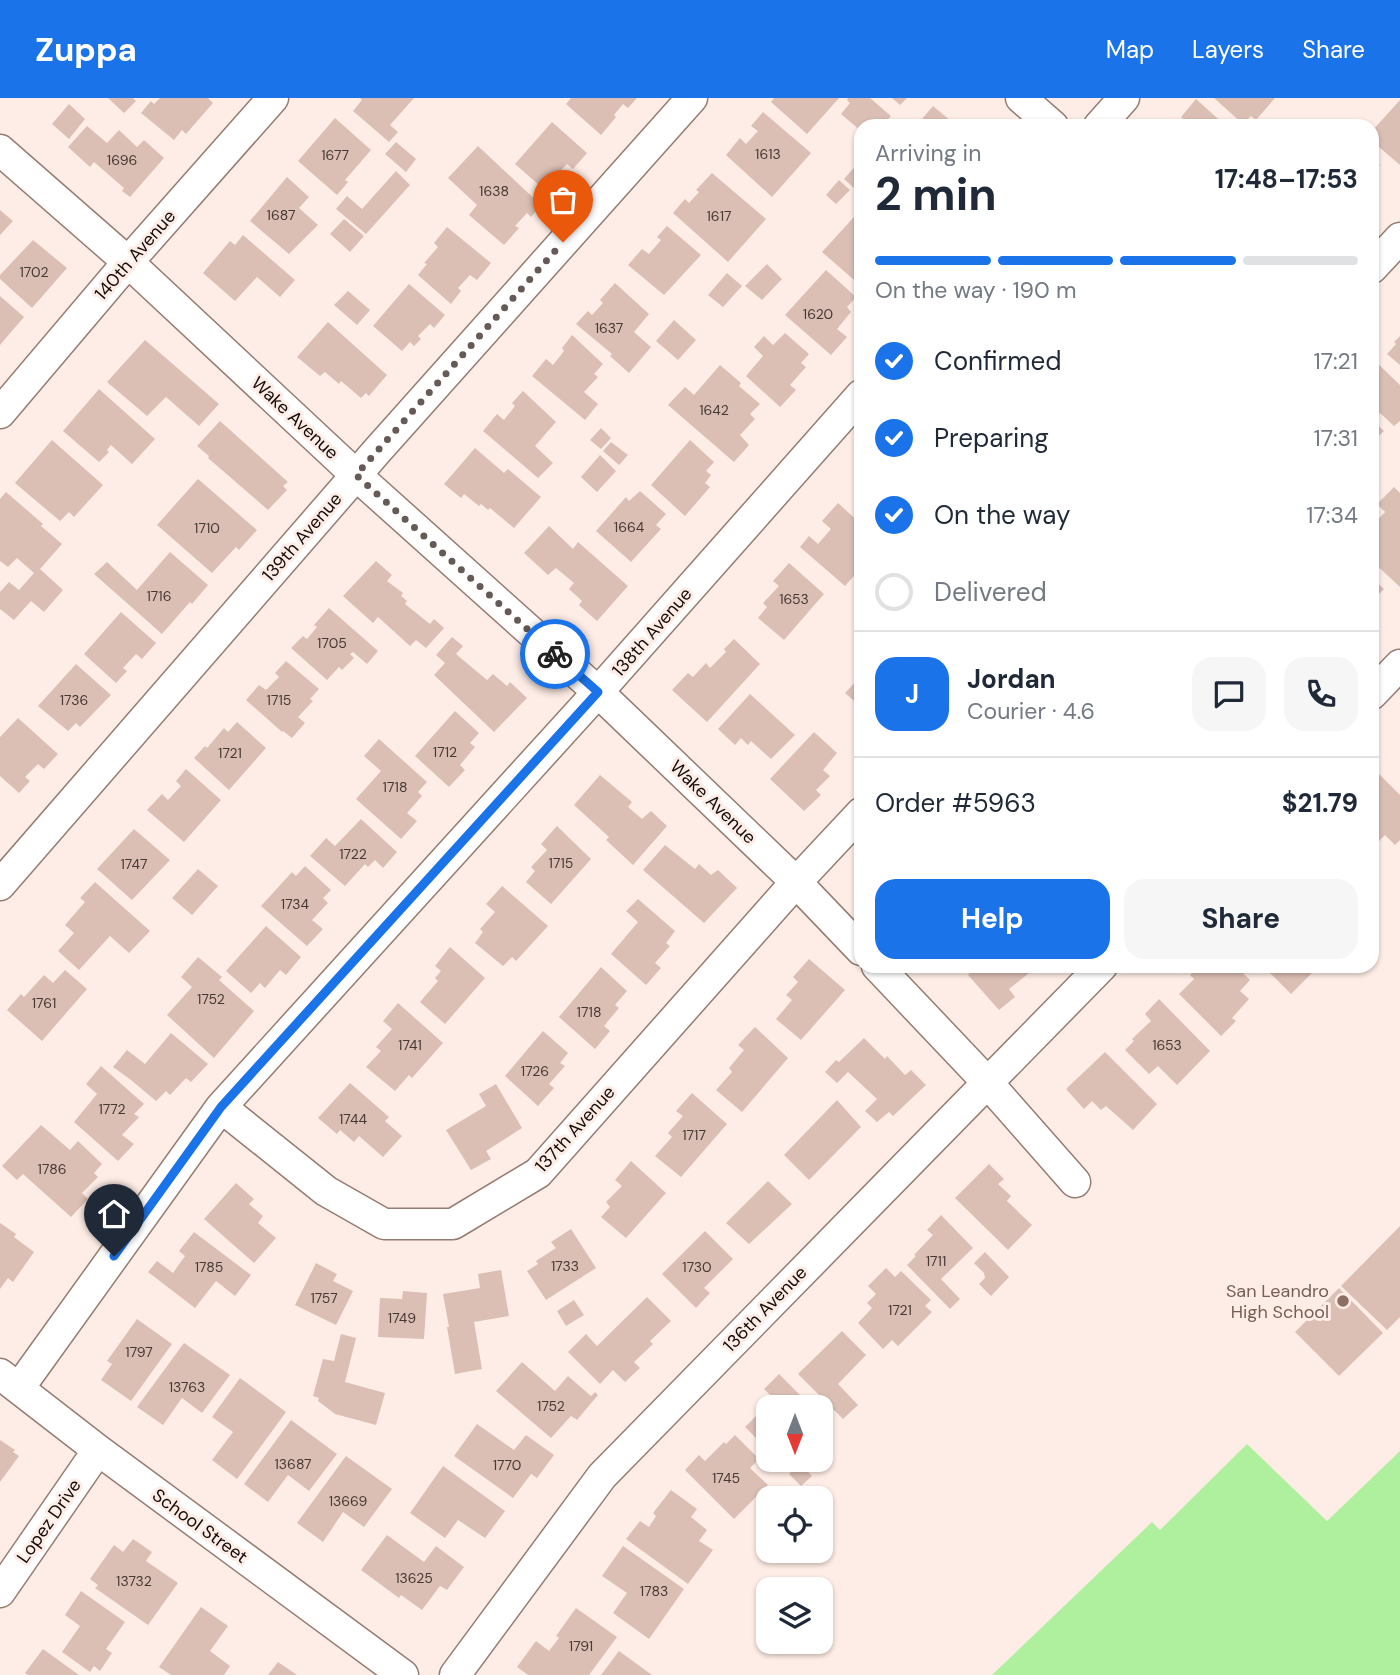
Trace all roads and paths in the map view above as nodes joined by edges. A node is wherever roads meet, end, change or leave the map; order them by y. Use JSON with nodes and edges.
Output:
{"nodes":[{"id":1,"x":273,"y":98,"type":"edge"},
{"id":2,"x":691,"y":98,"type":"edge"},
{"id":3,"x":1021,"y":98,"type":"edge"},
{"id":4,"x":1124,"y":98,"type":"edge"},
{"id":5,"x":1045,"y":119,"type":"edge"},
{"id":6,"x":1105,"y":119,"type":"edge"},
{"id":7,"x":0,"y":150,"type":"edge"},
{"id":8,"x":1400,"y":239,"type":"edge"},
{"id":9,"x":1379,"y":261,"type":"edge"},
{"id":10,"x":128,"y":262,"type":"junction"},
{"id":11,"x":854,"y":404,"type":"edge"},
{"id":12,"x":0,"y":413,"type":"edge"},
{"id":13,"x":356,"y":475,"type":"junction"},
{"id":14,"x":1400,"y":665,"type":"edge"},
{"id":15,"x":1379,"y":687,"type":"edge"},
{"id":16,"x":598,"y":692,"type":"junction"},
{"id":17,"x":854,"y":820,"type":"edge"},
{"id":18,"x":796,"y":881,"type":"junction"},
{"id":19,"x":0,"y":885,"type":"edge"},
{"id":20,"x":854,"y":943,"type":"edge"},
{"id":21,"x":884,"y":973,"type":"edge"},
{"id":22,"x":1095,"y":973,"type":"edge"},
{"id":23,"x":987,"y":1082,"type":"junction"},
{"id":24,"x":221,"y":1107,"type":"junction"},
{"id":25,"x":1075,"y":1182,"type":"dead end"},
{"id":26,"x":10,"y":1381,"type":"edge"},
{"id":27,"x":97,"y":1450,"type":"junction"},
{"id":28,"x":0,"y":1592,"type":"edge"},
{"id":29,"x":403,"y":1675,"type":"edge"},
{"id":30,"x":455,"y":1675,"type":"edge"}],
"edges":[{"from":1,"to":10,"type":"street","name":"140th Avenue"},
{"from":2,"to":13,"type":"street","name":"139th Avenue"},
{"from":3,"to":5,"type":"street"},
{"from":4,"to":6,"type":"street"},
{"from":7,"to":10,"type":"street","name":"Wake Avenue"},
{"from":8,"to":9,"type":"street"},
{"from":10,"to":12,"type":"street","name":"140th Avenue"},
{"from":10,"to":13,"type":"street","name":"Wake Avenue"},
{"from":11,"to":16,"type":"street","name":"138th Avenue"},
{"from":13,"to":16,"type":"street","name":"Wake Avenue"},
{"from":13,"to":19,"type":"street","name":"139th Avenue"},
{"from":14,"to":15,"type":"street"},
{"from":16,"to":18,"type":"street","name":"Wake Avenue"},
{"from":16,"to":24,"type":"street","name":"138th Avenue"},
{"from":17,"to":18,"type":"street","name":"137th Avenue"},
{"from":18,"to":20,"type":"street","name":"Wake Avenue"},
{"from":18,"to":24,"type":"street","name":"137th Avenue"},
{"from":21,"to":23,"type":"street"},
{"from":22,"to":23,"type":"street","name":"136th Avenue"},
{"from":23,"to":25,"type":"street"},
{"from":23,"to":30,"type":"street","name":"136th Avenue"},
{"from":24,"to":26,"type":"street","name":"138th Avenue"},
{"from":26,"to":27,"type":"street","name":"School Street"},
{"from":27,"to":28,"type":"street","name":"Lopez Drive"},
{"from":27,"to":29,"type":"street","name":"School Street"}]}
